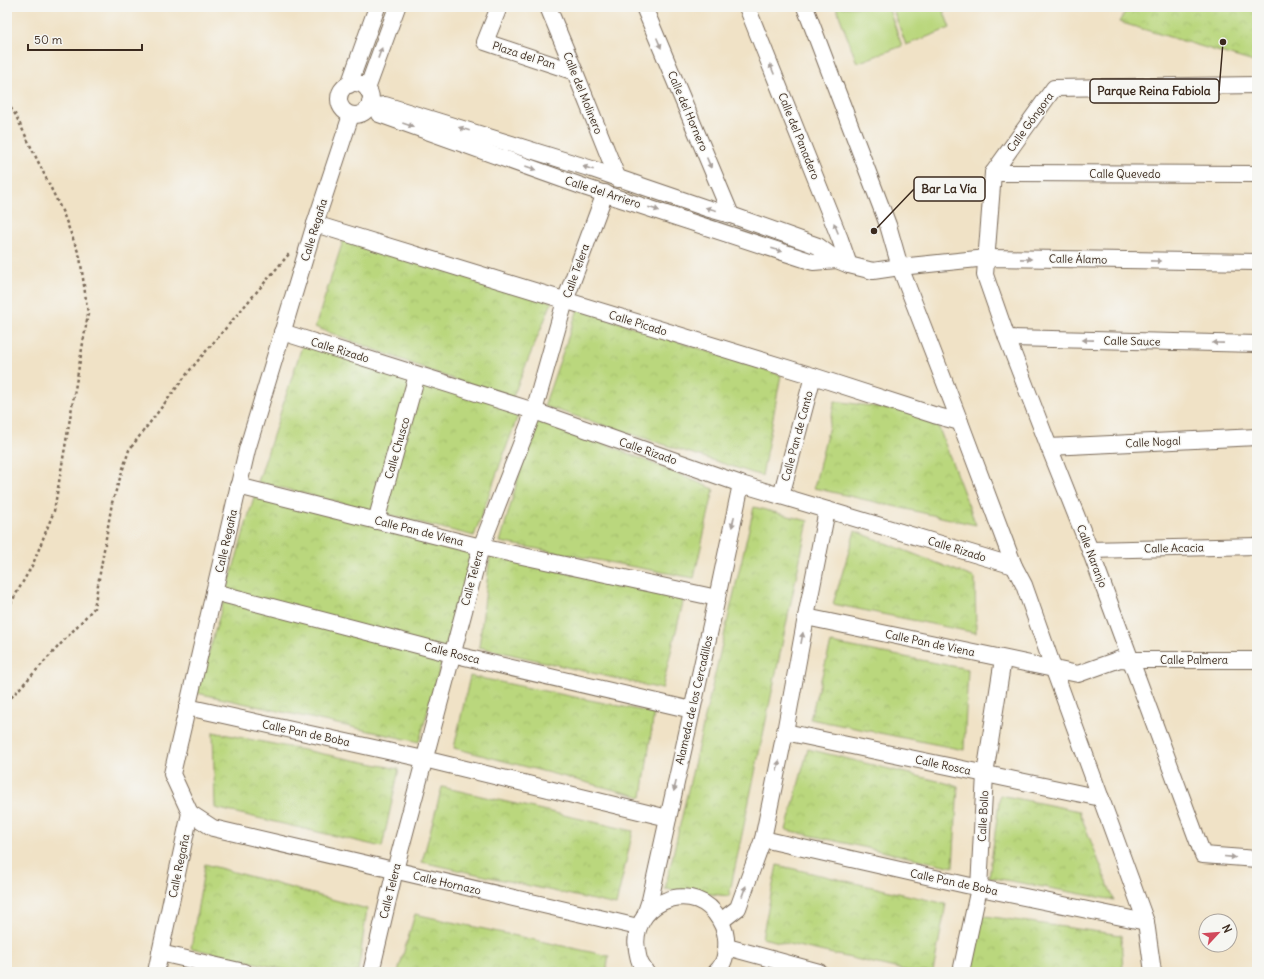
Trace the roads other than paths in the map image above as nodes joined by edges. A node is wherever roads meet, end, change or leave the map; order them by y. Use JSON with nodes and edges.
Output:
{"nodes":[{"id":1,"x":377,"y":7,"type":"edge"},
{"id":2,"x":397,"y":7,"type":"edge"},
{"id":3,"x":499,"y":7,"type":"edge"},
{"id":4,"x":548,"y":7,"type":"edge"},
{"id":5,"x":644,"y":7,"type":"edge"},
{"id":6,"x":747,"y":7,"type":"edge"},
{"id":7,"x":805,"y":7,"type":"edge"},
{"id":8,"x":576,"y":72,"type":"junction"},
{"id":9,"x":349,"y":85,"type":"junction"},
{"id":10,"x":1257,"y":85,"type":"edge"},
{"id":11,"x":371,"y":100,"type":"junction"},
{"id":12,"x":351,"y":115,"type":"junction"},
{"id":13,"x":993,"y":173,"type":"junction"},
{"id":14,"x":1257,"y":174,"type":"edge"},
{"id":15,"x":618,"y":178,"type":"junction"},
{"id":16,"x":606,"y":193,"type":"junction"},
{"id":17,"x":732,"y":215,"type":"junction"},
{"id":18,"x":315,"y":224,"type":"junction"},
{"id":19,"x":987,"y":258,"type":"junction"},
{"id":20,"x":1257,"y":262,"type":"edge"},
{"id":21,"x":843,"y":263,"type":"junction"},
{"id":22,"x":900,"y":267,"type":"junction"},
{"id":23,"x":565,"y":301,"type":"junction"},
{"id":24,"x":282,"y":332,"type":"junction"},
{"id":25,"x":1007,"y":338,"type":"junction"},
{"id":26,"x":1257,"y":344,"type":"edge"},
{"id":27,"x":417,"y":375,"type":"junction"},
{"id":28,"x":813,"y":376,"type":"junction"},
{"id":29,"x":534,"y":411,"type":"junction"},
{"id":30,"x":960,"y":422,"type":"junction"},
{"id":31,"x":1257,"y":437,"type":"edge"},
{"id":32,"x":1049,"y":447,"type":"junction"},
{"id":33,"x":741,"y":484,"type":"junction"},
{"id":34,"x":238,"y":486,"type":"junction"},
{"id":35,"x":781,"y":496,"type":"junction"},
{"id":36,"x":827,"y":510,"type":"junction"},
{"id":37,"x":376,"y":521,"type":"junction"},
{"id":38,"x":1257,"y":546,"type":"edge"},
{"id":39,"x":480,"y":547,"type":"junction"},
{"id":40,"x":1090,"y":550,"type":"junction"},
{"id":41,"x":1014,"y":566,"type":"junction"},
{"id":42,"x":214,"y":592,"type":"junction"},
{"id":43,"x":717,"y":598,"type":"junction"},
{"id":44,"x":806,"y":617,"type":"junction"},
{"id":45,"x":452,"y":654,"type":"junction"},
{"id":46,"x":1003,"y":659,"type":"junction"},
{"id":47,"x":1132,"y":660,"type":"junction"},
{"id":48,"x":1257,"y":660,"type":"edge"},
{"id":49,"x":1054,"y":670,"type":"junction"},
{"id":50,"x":187,"y":707,"type":"junction"},
{"id":51,"x":692,"y":710,"type":"junction"},
{"id":52,"x":785,"y":732,"type":"junction"},
{"id":53,"x":424,"y":759,"type":"junction"},
{"id":54,"x":985,"y":774,"type":"junction"},
{"id":55,"x":1101,"y":798,"type":"junction"},
{"id":56,"x":190,"y":813,"type":"junction"},
{"id":57,"x":668,"y":818,"type":"junction"},
{"id":58,"x":763,"y":839,"type":"junction"},
{"id":59,"x":1257,"y":859,"type":"edge"},
{"id":60,"x":395,"y":870,"type":"junction"},
{"id":61,"x":979,"y":888,"type":"junction"},
{"id":62,"x":642,"y":921,"type":"junction"},
{"id":63,"x":721,"y":921,"type":"junction"},
{"id":64,"x":1146,"y":922,"type":"junction"},
{"id":65,"x":727,"y":947,"type":"junction"},
{"id":66,"x":160,"y":953,"type":"junction"},
{"id":67,"x":641,"y":968,"type":"edge"},
{"id":68,"x":718,"y":971,"type":"edge"},
{"id":69,"x":156,"y":972,"type":"edge"},
{"id":70,"x":244,"y":972,"type":"edge"},
{"id":71,"x":371,"y":972,"type":"edge"},
{"id":72,"x":819,"y":972,"type":"edge"},
{"id":73,"x":961,"y":972,"type":"edge"},
{"id":74,"x":1153,"y":972,"type":"edge"}],
"edges":[{"from":1,"to":9,"type":"street"},
{"from":11,"to":2,"type":"street","one_way":true},
{"from":3,"to":8,"type":"street","name":"Plaza del Pan"},
{"from":4,"to":8,"type":"street","name":"Calle del Molinero"},
{"from":5,"to":17,"type":"street","name":"Calle del Hornero","one_way":true},
{"from":21,"to":6,"type":"street","name":"Calle del Panadero","one_way":true},
{"from":7,"to":22,"type":"street"},
{"from":8,"to":15,"type":"street","name":"Calle del Molinero"},
{"from":9,"to":11,"type":"street"},
{"from":9,"to":12,"type":"street"},
{"from":10,"to":13,"type":"street","name":"Calle Góngora"},
{"from":11,"to":12,"type":"street"},
{"from":15,"to":11,"type":"street","name":"Calle del Arriero","one_way":true},
{"from":11,"to":16,"type":"street","name":"Calle del Arriero","one_way":true},
{"from":12,"to":18,"type":"street","name":"Calle Regaña"},
{"from":13,"to":14,"type":"street","name":"Calle Quevedo"},
{"from":13,"to":19,"type":"street"},
{"from":17,"to":15,"type":"street","name":"Calle del Arriero","one_way":true},
{"from":16,"to":21,"type":"street","name":"Calle del Arriero","one_way":true},
{"from":16,"to":23,"type":"street","name":"Calle Telera"},
{"from":17,"to":21,"type":"street","name":"Calle del Arriero"},
{"from":18,"to":23,"type":"street","name":"Calle Picado"},
{"from":18,"to":24,"type":"street","name":"Calle Regaña"},
{"from":19,"to":20,"type":"street","name":"Calle Álamo","one_way":true},
{"from":19,"to":22,"type":"street","name":"Calle Álamo"},
{"from":19,"to":25,"type":"street","name":"Calle Naranjo"},
{"from":21,"to":22,"type":"street","name":"Calle del Arriero"},
{"from":22,"to":30,"type":"street"},
{"from":23,"to":28,"type":"street","name":"Calle Picado"},
{"from":23,"to":29,"type":"street","name":"Calle Telera"},
{"from":24,"to":27,"type":"street","name":"Calle Rizado"},
{"from":24,"to":34,"type":"street","name":"Calle Regaña"},
{"from":26,"to":25,"type":"street","name":"Calle Sauce","one_way":true},
{"from":25,"to":32,"type":"street","name":"Calle Naranjo"},
{"from":27,"to":29,"type":"street","name":"Calle Rizado"},
{"from":27,"to":37,"type":"street","name":"Calle Chusco"},
{"from":28,"to":30,"type":"street","name":"Calle Picado"},
{"from":28,"to":35,"type":"street","name":"Calle Pan de Canto"},
{"from":29,"to":33,"type":"street","name":"Calle Rizado"},
{"from":29,"to":39,"type":"street","name":"Calle Telera"},
{"from":30,"to":41,"type":"street"},
{"from":31,"to":32,"type":"street","name":"Calle Nogal"},
{"from":32,"to":40,"type":"street","name":"Calle Naranjo"},
{"from":33,"to":35,"type":"street","name":"Calle Rizado"},
{"from":33,"to":43,"type":"street","name":"Alameda de los Cercadillos","one_way":true},
{"from":34,"to":37,"type":"street","name":"Calle Pan de Viena"},
{"from":34,"to":42,"type":"street","name":"Calle Regaña"},
{"from":35,"to":36,"type":"street","name":"Calle Rizado"},
{"from":36,"to":41,"type":"street","name":"Calle Rizado"},
{"from":36,"to":44,"type":"street"},
{"from":37,"to":39,"type":"street","name":"Calle Pan de Viena"},
{"from":38,"to":40,"type":"street","name":"Calle Acacia"},
{"from":39,"to":43,"type":"street","name":"Calle Pan de Viena"},
{"from":39,"to":45,"type":"street","name":"Calle Telera"},
{"from":40,"to":47,"type":"street","name":"Calle Naranjo"},
{"from":41,"to":49,"type":"street"},
{"from":42,"to":45,"type":"street","name":"Calle Rosca"},
{"from":42,"to":50,"type":"street","name":"Calle Regaña"},
{"from":43,"to":51,"type":"street","name":"Alameda de los Cercadillos"},
{"from":44,"to":46,"type":"street","name":"Calle Pan de Viena"},
{"from":52,"to":44,"type":"street","one_way":true},
{"from":45,"to":51,"type":"street","name":"Calle Rosca"},
{"from":45,"to":53,"type":"street","name":"Calle Telera"},
{"from":46,"to":49,"type":"street","name":"Calle Pan de Viena"},
{"from":46,"to":54,"type":"street","name":"Calle Bollo"},
{"from":47,"to":48,"type":"street","name":"Calle Palmera"},
{"from":47,"to":49,"type":"street","name":"Calle Palmera"},
{"from":47,"to":59,"type":"street","name":"Calle Naranjo","one_way":true},
{"from":49,"to":55,"type":"street"},
{"from":50,"to":53,"type":"street","name":"Calle Pan de Boba"},
{"from":50,"to":56,"type":"street","name":"Calle Regaña"},
{"from":51,"to":57,"type":"street","name":"Alameda de los Cercadillos","one_way":true},
{"from":52,"to":54,"type":"street","name":"Calle Rosca"},
{"from":58,"to":52,"type":"street","one_way":true},
{"from":53,"to":57,"type":"street","name":"Calle Pan de Boba"},
{"from":53,"to":60,"type":"street","name":"Calle Telera"},
{"from":54,"to":55,"type":"street","name":"Calle Rosca"},
{"from":54,"to":61,"type":"street","name":"Calle Bollo"},
{"from":55,"to":64,"type":"street"},
{"from":56,"to":60,"type":"street","name":"Calle Hornazo"},
{"from":56,"to":66,"type":"street","name":"Calle Regaña"},
{"from":57,"to":62,"type":"street","name":"Alameda de los Cercadillos"},
{"from":58,"to":61,"type":"street","name":"Calle Pan de Boba"},
{"from":63,"to":58,"type":"street","one_way":true},
{"from":60,"to":62,"type":"street","name":"Calle Hornazo"},
{"from":60,"to":71,"type":"street","name":"Calle Telera"},
{"from":61,"to":64,"type":"street","name":"Calle Pan de Boba"},
{"from":61,"to":73,"type":"street","name":"Calle Bollo"},
{"from":62,"to":63,"type":"street"},
{"from":62,"to":67,"type":"street","name":"Alameda de los Cercadillos"},
{"from":63,"to":65,"type":"street"},
{"from":64,"to":74,"type":"street"},
{"from":65,"to":68,"type":"street"},
{"from":65,"to":72,"type":"street"},
{"from":66,"to":69,"type":"street","name":"Calle Regaña"},
{"from":66,"to":70,"type":"street"}]}
